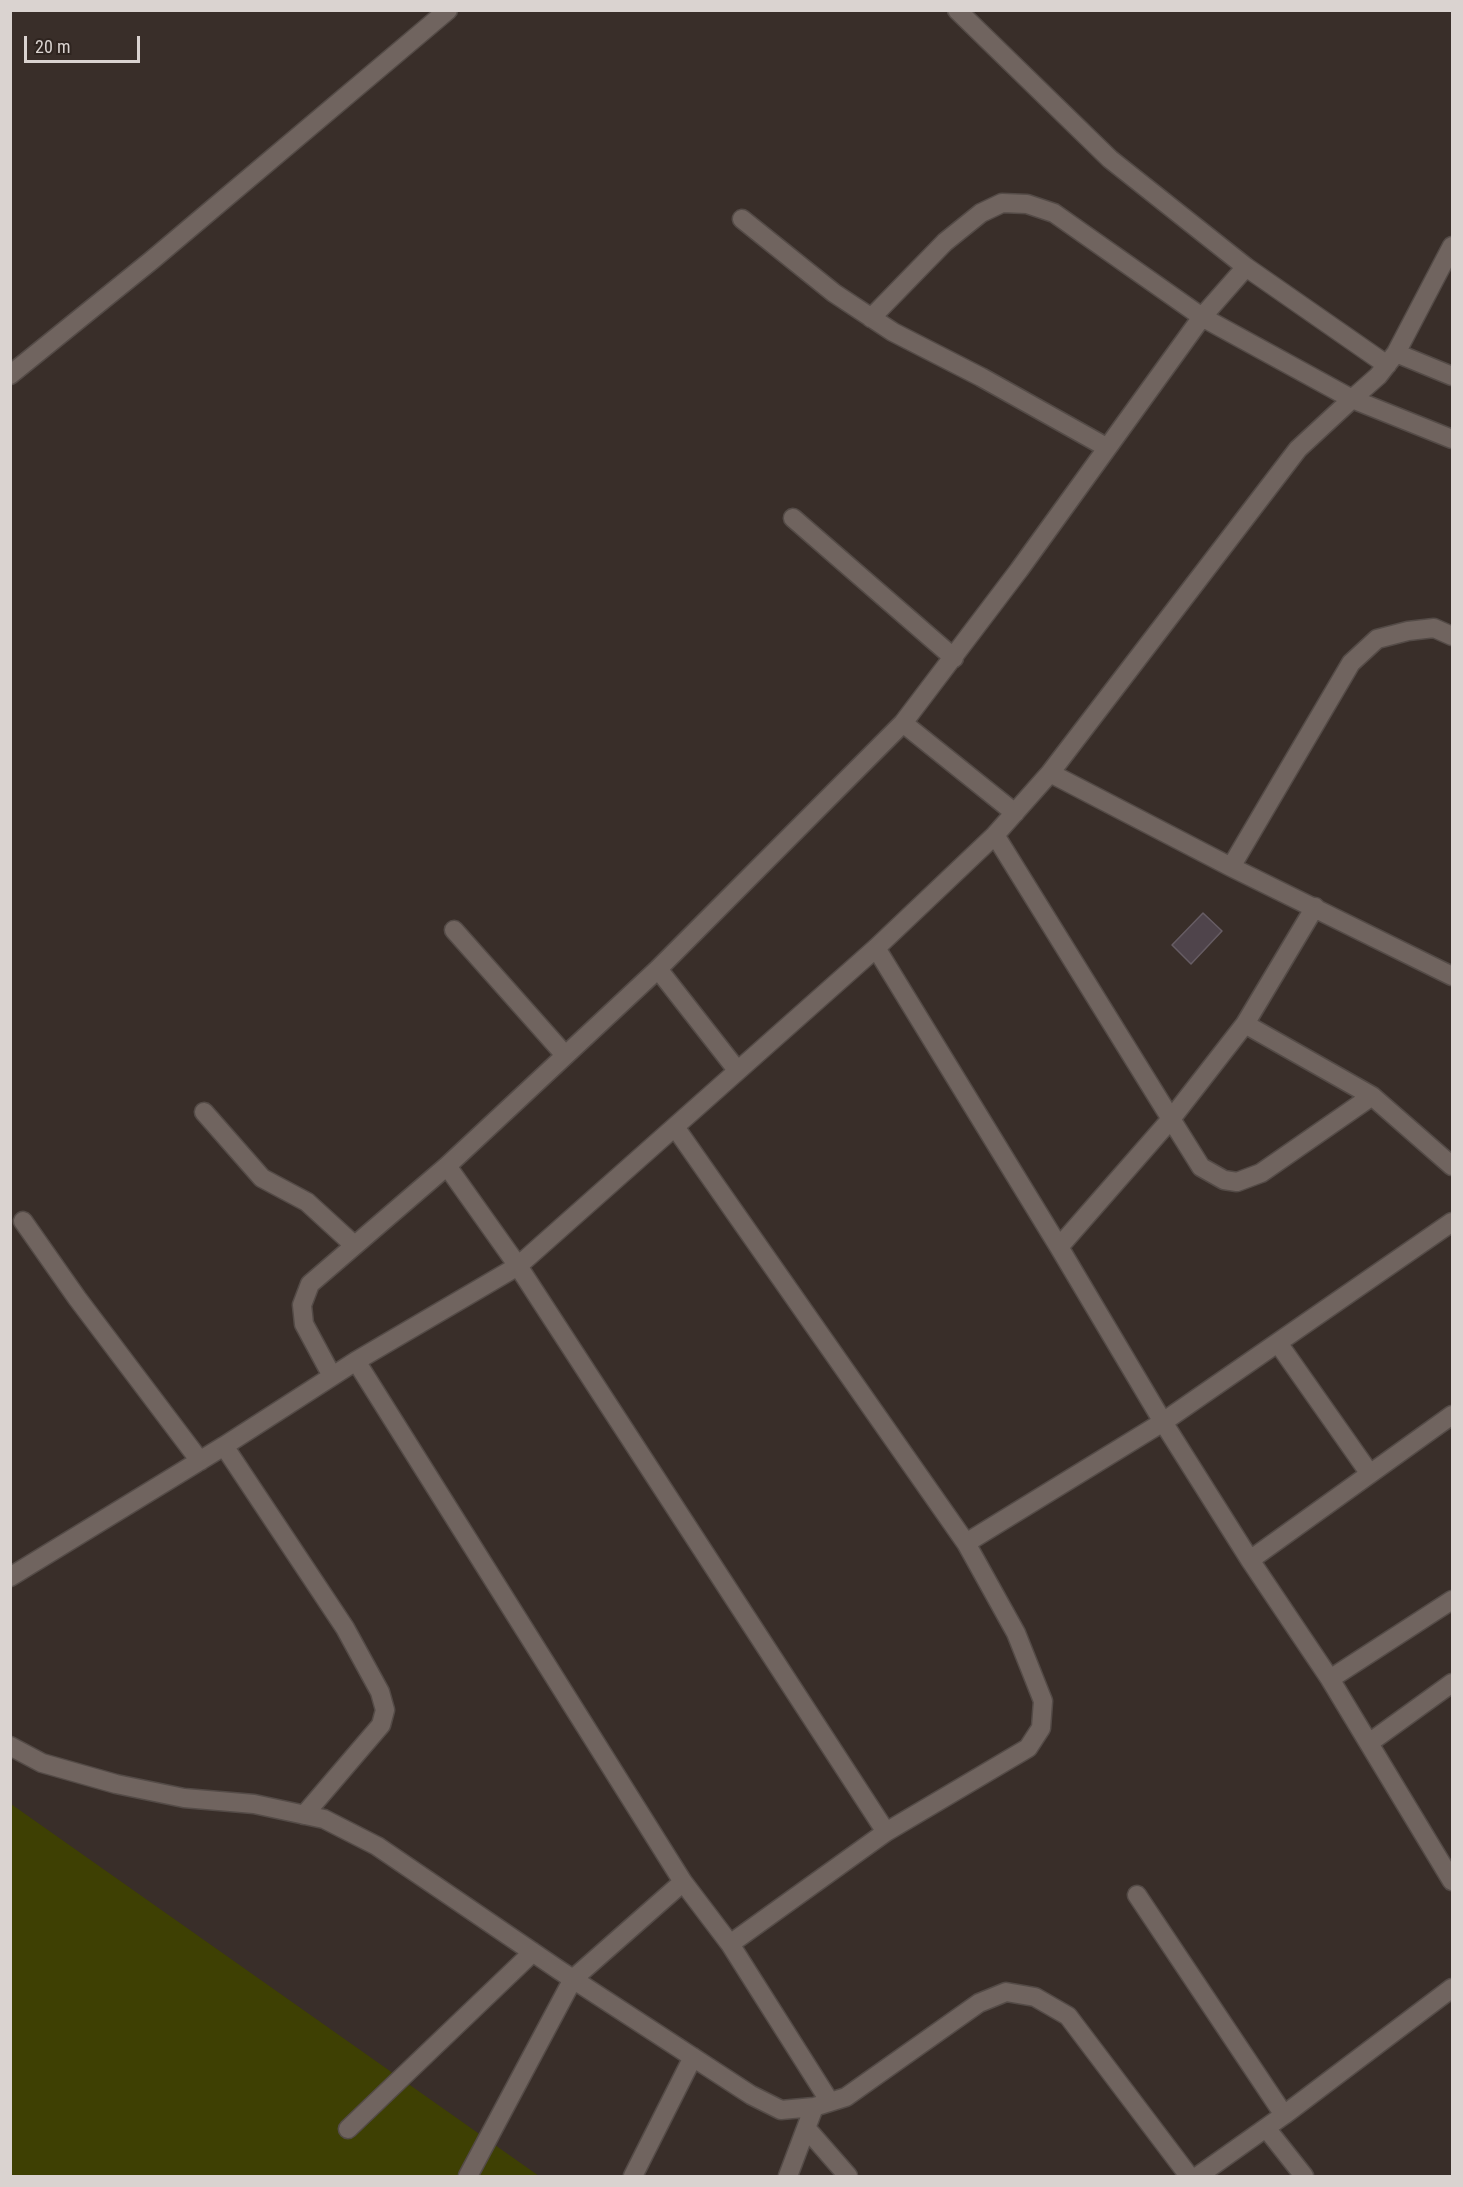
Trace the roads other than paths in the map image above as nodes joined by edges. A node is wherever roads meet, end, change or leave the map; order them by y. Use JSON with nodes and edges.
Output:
{"nodes":[{"id":1,"x":448,"y":10,"type":"edge"},
{"id":2,"x":957,"y":10,"type":"edge"},
{"id":3,"x":742,"y":219,"type":"dead end"},
{"id":4,"x":1452,"y":246,"type":"edge"},
{"id":5,"x":1246,"y":267,"type":"junction"},
{"id":6,"x":1202,"y":317,"type":"junction"},
{"id":7,"x":871,"y":318,"type":"junction"},
{"id":8,"x":1391,"y":359,"type":"junction"},
{"id":9,"x":10,"y":375,"type":"edge"},
{"id":10,"x":1452,"y":376,"type":"edge"},
{"id":11,"x":1352,"y":399,"type":"junction"},
{"id":12,"x":1452,"y":439,"type":"edge"},
{"id":13,"x":1106,"y":447,"type":"junction"},
{"id":14,"x":793,"y":518,"type":"dead end"},
{"id":15,"x":1452,"y":636,"type":"edge"},
{"id":16,"x":954,"y":658,"type":"junction"},
{"id":17,"x":903,"y":723,"type":"junction"},
{"id":18,"x":1050,"y":773,"type":"junction"},
{"id":19,"x":1015,"y":813,"type":"junction"},
{"id":20,"x":995,"y":835,"type":"junction"},
{"id":21,"x":1231,"y":867,"type":"junction"},
{"id":22,"x":1315,"y":908,"type":"junction"},
{"id":23,"x":454,"y":930,"type":"dead end"},
{"id":24,"x":876,"y":948,"type":"junction"},
{"id":25,"x":658,"y":969,"type":"junction"},
{"id":26,"x":1452,"y":976,"type":"edge"},
{"id":27,"x":1245,"y":1024,"type":"junction"},
{"id":28,"x":565,"y":1056,"type":"junction"},
{"id":29,"x":737,"y":1070,"type":"junction"},
{"id":30,"x":1372,"y":1096,"type":"junction"},
{"id":31,"x":204,"y":1112,"type":"dead end"},
{"id":32,"x":1171,"y":1119,"type":"junction"},
{"id":33,"x":675,"y":1127,"type":"junction"},
{"id":34,"x":447,"y":1166,"type":"junction"},
{"id":35,"x":1452,"y":1166,"type":"edge"},
{"id":36,"x":23,"y":1221,"type":"dead end"},
{"id":37,"x":1452,"y":1222,"type":"edge"},
{"id":38,"x":354,"y":1245,"type":"junction"},
{"id":39,"x":1059,"y":1247,"type":"junction"},
{"id":40,"x":518,"y":1266,"type":"junction"},
{"id":41,"x":1278,"y":1343,"type":"junction"},
{"id":42,"x":356,"y":1361,"type":"junction"},
{"id":43,"x":332,"y":1376,"type":"junction"},
{"id":44,"x":1452,"y":1415,"type":"edge"},
{"id":45,"x":1163,"y":1422,"type":"junction"},
{"id":46,"x":224,"y":1446,"type":"junction"},
{"id":47,"x":200,"y":1461,"type":"junction"},
{"id":48,"x":1370,"y":1474,"type":"junction"},
{"id":49,"x":966,"y":1543,"type":"junction"},
{"id":50,"x":1250,"y":1560,"type":"junction"},
{"id":51,"x":10,"y":1577,"type":"edge"},
{"id":52,"x":1452,"y":1600,"type":"edge"},
{"id":53,"x":1452,"y":1683,"type":"edge"},
{"id":54,"x":1334,"y":1686,"type":"junction"},
{"id":55,"x":1366,"y":1736,"type":"junction"},
{"id":56,"x":10,"y":1746,"type":"edge"},
{"id":57,"x":304,"y":1815,"type":"junction"},
{"id":58,"x":886,"y":1832,"type":"junction"},
{"id":59,"x":1452,"y":1881,"type":"edge"},
{"id":60,"x":683,"y":1882,"type":"junction"},
{"id":61,"x":1137,"y":1895,"type":"dead end"},
{"id":62,"x":730,"y":1944,"type":"junction"},
{"id":63,"x":532,"y":1952,"type":"junction"},
{"id":64,"x":573,"y":1979,"type":"junction"},
{"id":65,"x":1452,"y":1988,"type":"edge"},
{"id":66,"x":693,"y":2057,"type":"junction"},
{"id":67,"x":822,"y":2104,"type":"junction"},
{"id":68,"x":1284,"y":2115,"type":"junction"},
{"id":69,"x":806,"y":2128,"type":"junction"},
{"id":70,"x":1266,"y":2128,"type":"junction"},
{"id":71,"x":348,"y":2129,"type":"dead end"},
{"id":72,"x":468,"y":2176,"type":"edge"},
{"id":73,"x":633,"y":2176,"type":"edge"},
{"id":74,"x":788,"y":2176,"type":"edge"},
{"id":75,"x":848,"y":2176,"type":"edge"},
{"id":76,"x":1189,"y":2176,"type":"edge"},
{"id":77,"x":1198,"y":2176,"type":"edge"},
{"id":78,"x":1304,"y":2176,"type":"edge"}],
"edges":[{"from":1,"to":9,"type":"street"},
{"from":2,"to":5,"type":"street"},
{"from":3,"to":7,"type":"street"},
{"from":4,"to":8,"type":"street"},
{"from":5,"to":6,"type":"street"},
{"from":5,"to":8,"type":"street"},
{"from":6,"to":7,"type":"street"},
{"from":6,"to":11,"type":"street"},
{"from":6,"to":13,"type":"street"},
{"from":7,"to":13,"type":"street"},
{"from":8,"to":10,"type":"street"},
{"from":8,"to":11,"type":"street"},
{"from":11,"to":12,"type":"street"},
{"from":11,"to":18,"type":"street"},
{"from":13,"to":16,"type":"street"},
{"from":14,"to":16,"type":"street"},
{"from":15,"to":21,"type":"street"},
{"from":16,"to":17,"type":"street"},
{"from":17,"to":19,"type":"street"},
{"from":17,"to":25,"type":"street"},
{"from":18,"to":19,"type":"street"},
{"from":18,"to":21,"type":"street"},
{"from":19,"to":20,"type":"street"},
{"from":20,"to":24,"type":"street"},
{"from":20,"to":32,"type":"street"},
{"from":21,"to":22,"type":"street"},
{"from":22,"to":26,"type":"street"},
{"from":22,"to":27,"type":"street"},
{"from":23,"to":28,"type":"street"},
{"from":24,"to":29,"type":"street"},
{"from":24,"to":39,"type":"street"},
{"from":25,"to":28,"type":"street"},
{"from":25,"to":29,"type":"street"},
{"from":27,"to":30,"type":"street"},
{"from":27,"to":32,"type":"street"},
{"from":28,"to":34,"type":"street"},
{"from":29,"to":33,"type":"street"},
{"from":30,"to":32,"type":"street"},
{"from":30,"to":35,"type":"street"},
{"from":31,"to":38,"type":"street"},
{"from":32,"to":39,"type":"street"},
{"from":33,"to":40,"type":"street"},
{"from":33,"to":49,"type":"street"},
{"from":34,"to":38,"type":"street"},
{"from":34,"to":40,"type":"street"},
{"from":36,"to":47,"type":"street"},
{"from":37,"to":41,"type":"street"},
{"from":38,"to":43,"type":"street"},
{"from":39,"to":45,"type":"street"},
{"from":40,"to":42,"type":"street"},
{"from":40,"to":58,"type":"street"},
{"from":41,"to":45,"type":"street"},
{"from":41,"to":48,"type":"street"},
{"from":42,"to":43,"type":"street"},
{"from":42,"to":60,"type":"street"},
{"from":43,"to":46,"type":"street"},
{"from":44,"to":48,"type":"street"},
{"from":45,"to":49,"type":"street"},
{"from":45,"to":50,"type":"street"},
{"from":46,"to":47,"type":"street"},
{"from":46,"to":57,"type":"street"},
{"from":47,"to":51,"type":"street"},
{"from":48,"to":50,"type":"street"},
{"from":49,"to":58,"type":"street"},
{"from":50,"to":54,"type":"street"},
{"from":52,"to":54,"type":"street"},
{"from":53,"to":55,"type":"street"},
{"from":54,"to":55,"type":"street"},
{"from":55,"to":59,"type":"street"},
{"from":56,"to":57,"type":"street"},
{"from":57,"to":63,"type":"street"},
{"from":58,"to":62,"type":"street"},
{"from":60,"to":62,"type":"street"},
{"from":60,"to":64,"type":"street"},
{"from":61,"to":68,"type":"street"},
{"from":62,"to":67,"type":"street"},
{"from":63,"to":64,"type":"street"},
{"from":63,"to":71,"type":"street"},
{"from":64,"to":66,"type":"street"},
{"from":64,"to":72,"type":"street"},
{"from":65,"to":68,"type":"street"},
{"from":66,"to":67,"type":"street"},
{"from":66,"to":73,"type":"street"},
{"from":67,"to":69,"type":"street"},
{"from":67,"to":76,"type":"street"},
{"from":68,"to":70,"type":"street"},
{"from":69,"to":74,"type":"street"},
{"from":69,"to":75,"type":"street"},
{"from":70,"to":77,"type":"street"},
{"from":70,"to":78,"type":"street"}]}
